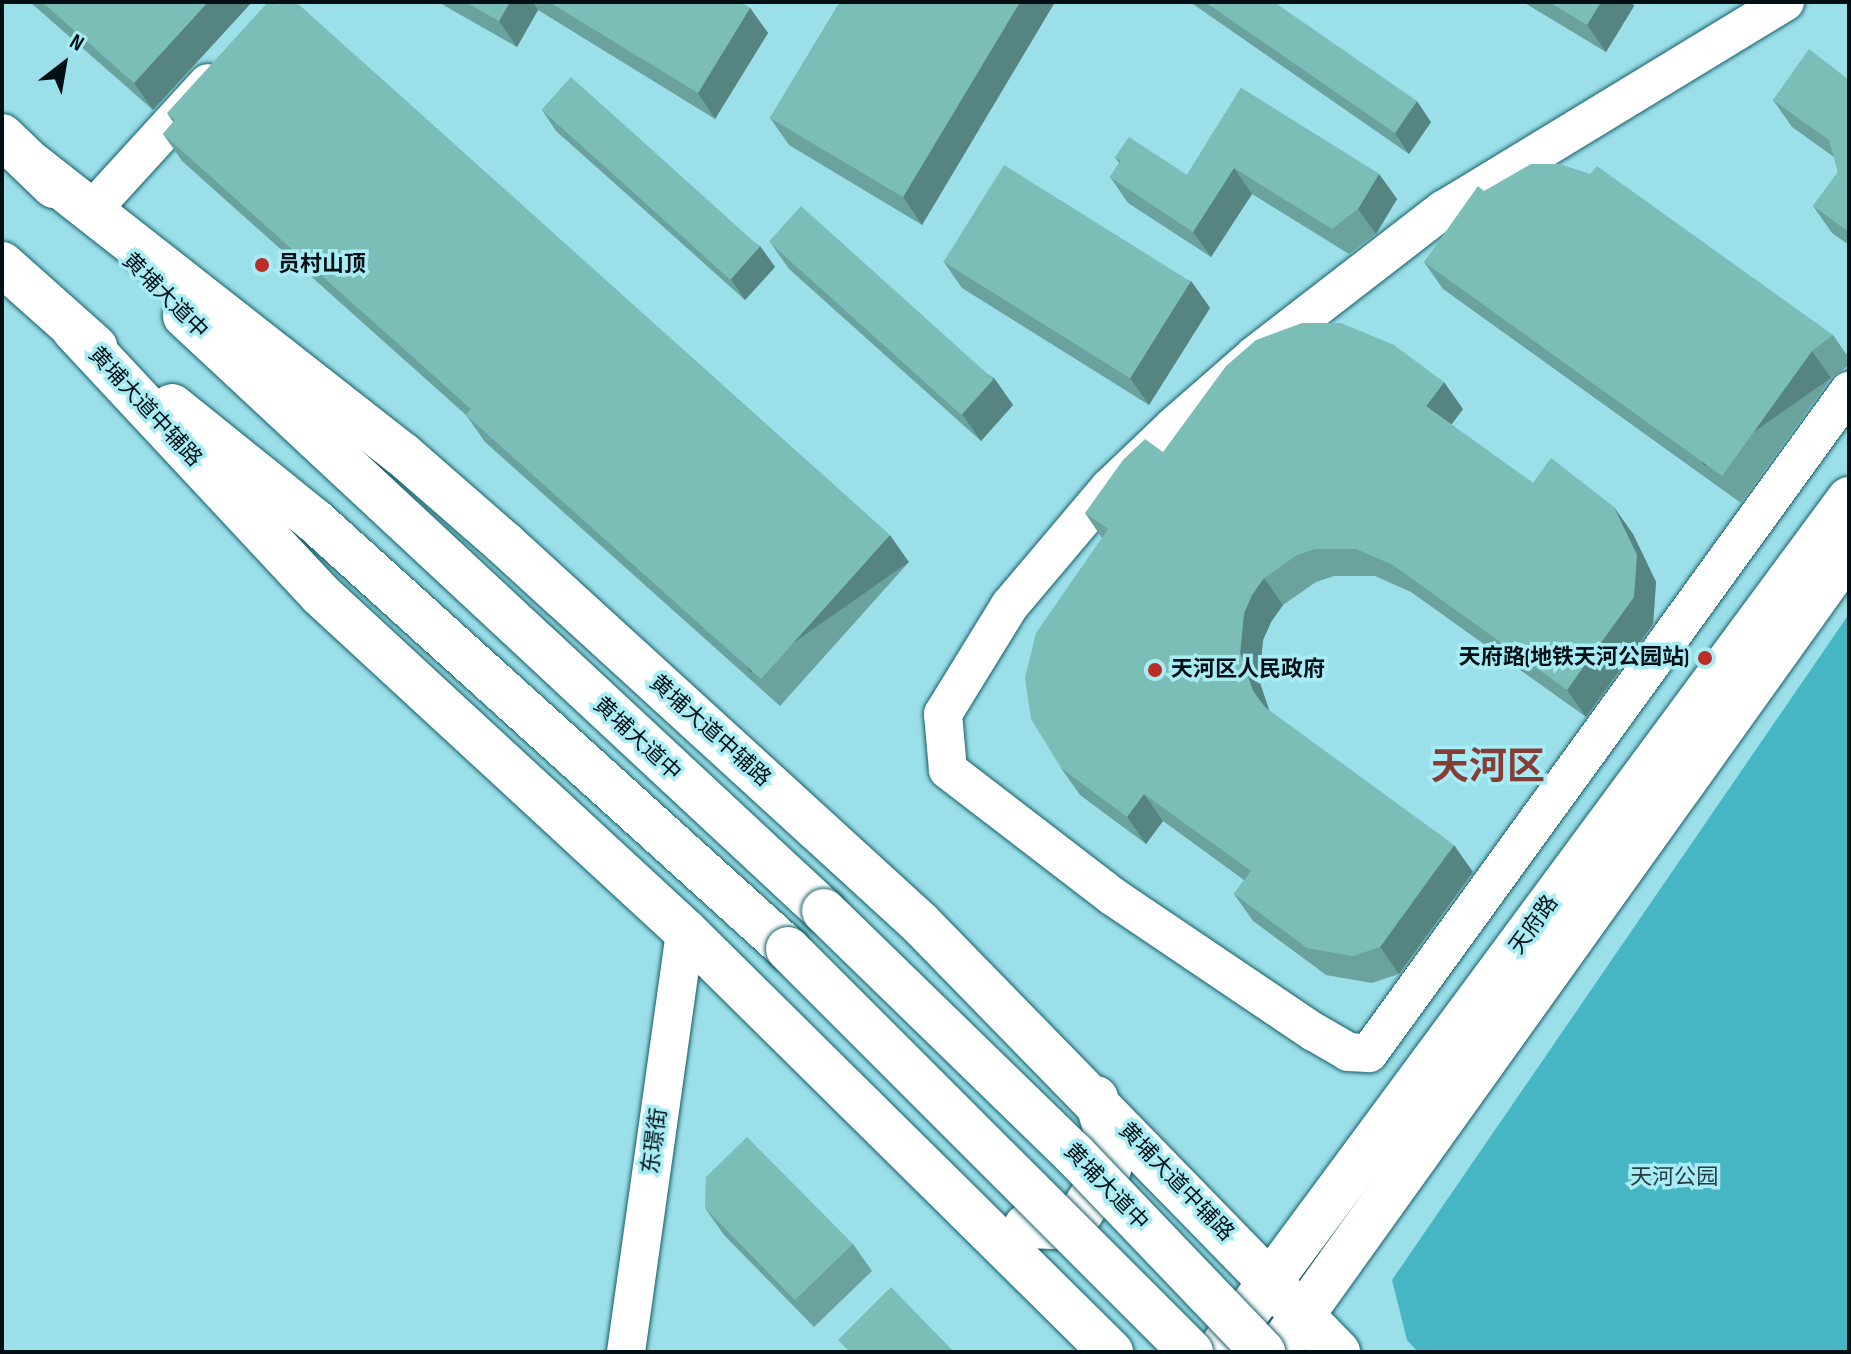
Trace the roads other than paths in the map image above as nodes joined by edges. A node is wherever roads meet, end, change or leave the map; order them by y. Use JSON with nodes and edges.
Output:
{"nodes":[{"id":1,"x":1785,"y":2,"type":"edge"},
{"id":2,"x":227,"y":62,"type":"edge"},
{"id":3,"x":2,"y":136,"type":"edge"},
{"id":4,"x":33,"y":165,"type":"junction"},
{"id":5,"x":91,"y":211,"type":"junction"},
{"id":6,"x":2,"y":264,"type":"edge"},
{"id":7,"x":74,"y":330,"type":"junction"},
{"id":8,"x":1849,"y":391,"type":"edge"},
{"id":9,"x":1849,"y":499,"type":"edge"},
{"id":10,"x":1849,"y":551,"type":"edge"},
{"id":11,"x":685,"y":931,"type":"junction"},
{"id":12,"x":1095,"y":1098,"type":"junction"},
{"id":13,"x":977,"y":1214,"type":"junction"},
{"id":14,"x":1271,"y":1281,"type":"junction"},
{"id":15,"x":1304,"y":1315,"type":"junction"},
{"id":16,"x":626,"y":1352,"type":"edge"},
{"id":17,"x":1111,"y":1352,"type":"edge"},
{"id":18,"x":1191,"y":1352,"type":"edge"},
{"id":19,"x":1218,"y":1352,"type":"edge"},
{"id":20,"x":1263,"y":1352,"type":"edge"},
{"id":21,"x":1276,"y":1352,"type":"edge"},
{"id":22,"x":1338,"y":1352,"type":"edge"}],
"edges":[{"from":1,"to":8,"type":"street"},
{"from":2,"to":5,"type":"street"},
{"from":3,"to":4,"type":"main road","name":"黄埔大道中"},
{"from":4,"to":5,"type":"main road","name":"黄埔大道中辅路"},
{"from":4,"to":20,"type":"main road","name":"黄埔大道中","bridge":true},
{"from":5,"to":12,"type":"main road","name":"黄埔大道中辅路"},
{"from":6,"to":7,"type":"main road"},
{"from":7,"to":11,"type":"main road","name":"黄埔大道中辅路"},
{"from":7,"to":18,"type":"main road","bridge":true},
{"from":9,"to":14,"type":"main road","name":"天府路"},
{"from":10,"to":15,"type":"main road","name":"天府路"},
{"from":11,"to":13,"type":"main road","name":"黄埔大道中辅路"},
{"from":11,"to":16,"type":"street","name":"东璟街"},
{"from":12,"to":13,"type":"main road"},
{"from":12,"to":14,"type":"main road","name":"黄埔大道中辅路"},
{"from":13,"to":17,"type":"main road","name":"黄埔大道中辅路"},
{"from":14,"to":15,"type":"main road","name":"黄埔大道中辅路"},
{"from":14,"to":19,"type":"main road","name":"天府路"},
{"from":15,"to":21,"type":"main road","name":"天府路"},
{"from":15,"to":22,"type":"main road","name":"黄埔大道中辅路"}]}
